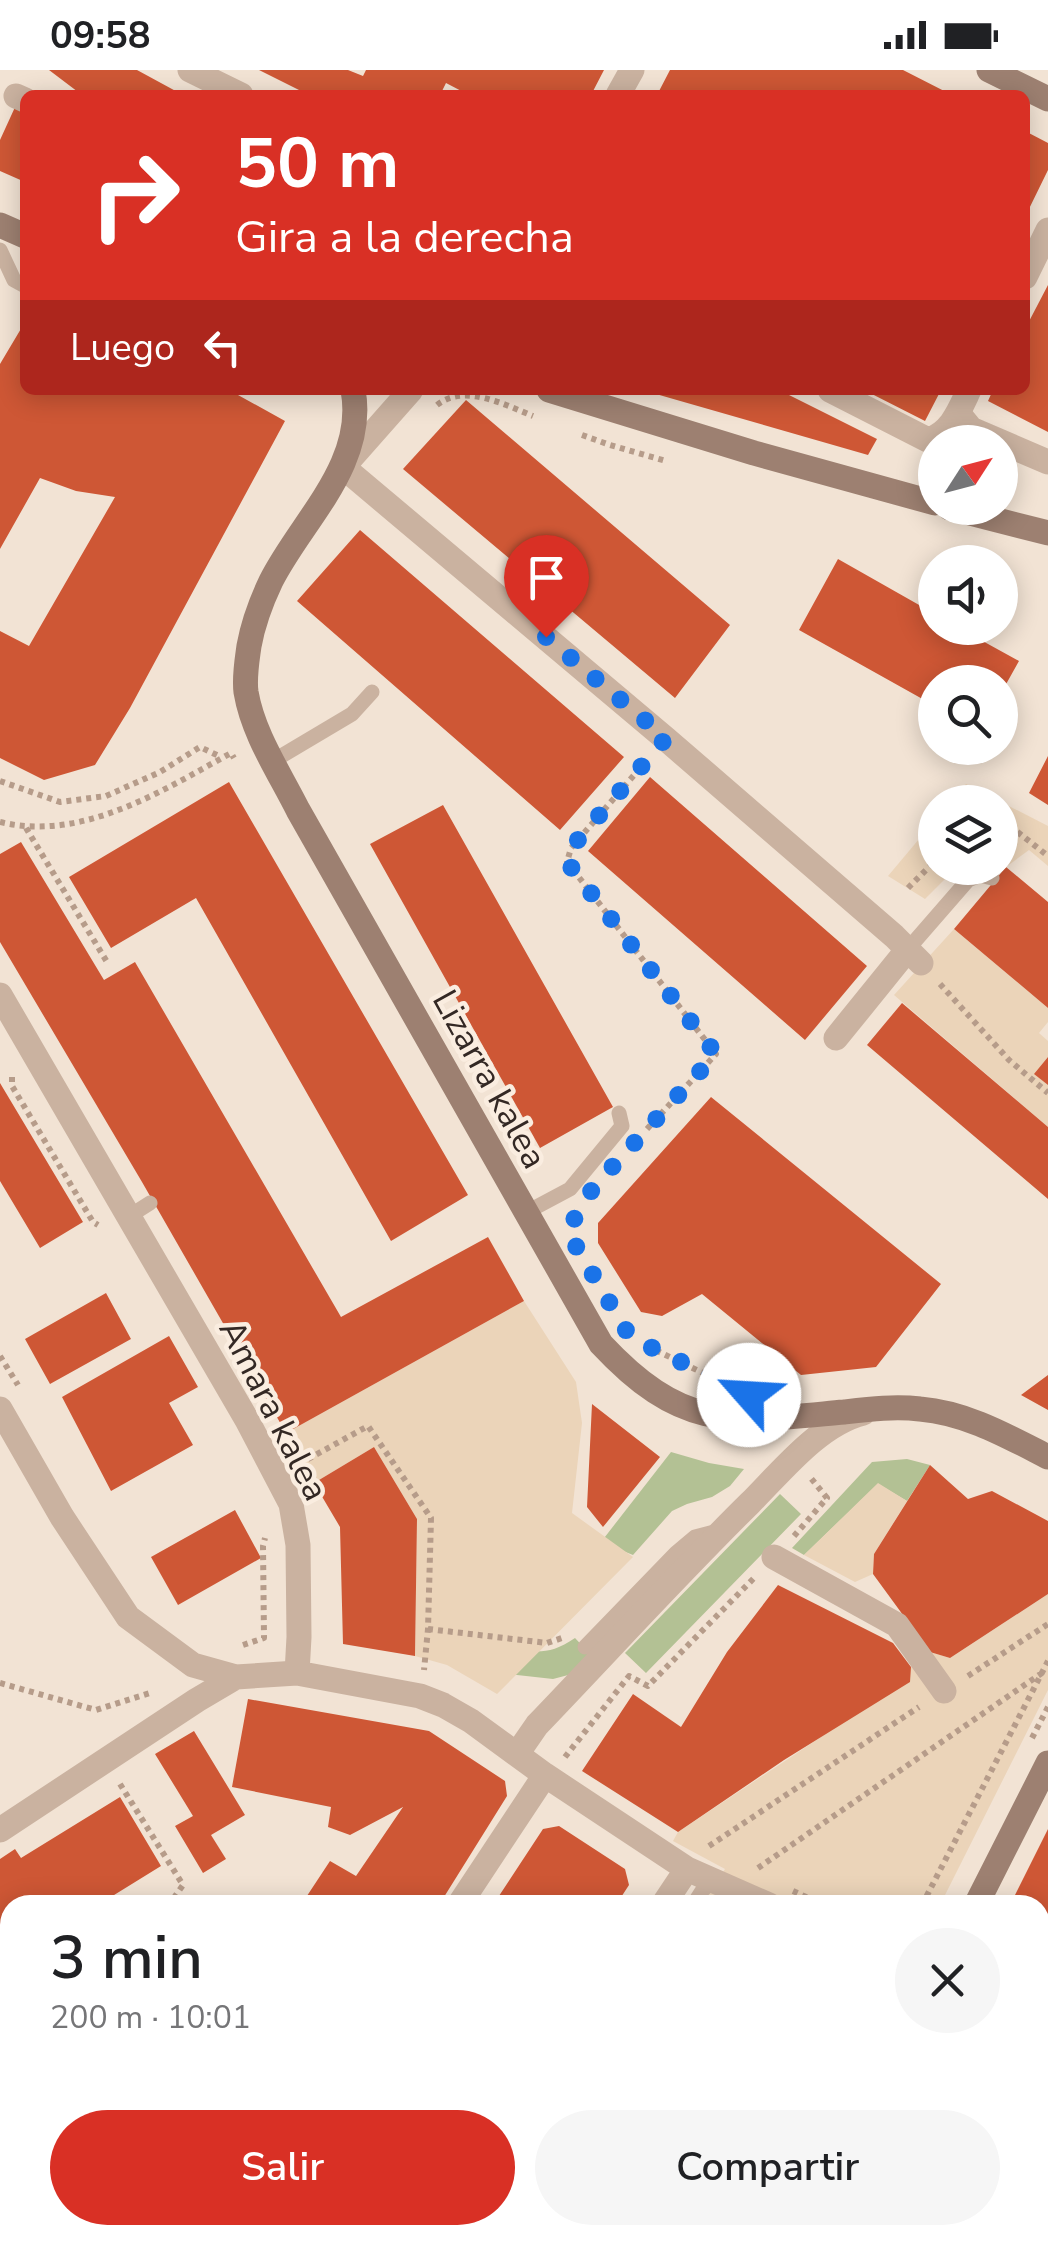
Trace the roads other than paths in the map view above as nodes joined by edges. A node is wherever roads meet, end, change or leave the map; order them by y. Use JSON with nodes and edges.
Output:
{"nodes":[{"id":1,"x":990,"y":70,"type":"edge"},
{"id":2,"x":198,"y":72,"type":"edge"},
{"id":3,"x":231,"y":90,"type":"edge"},
{"id":4,"x":1048,"y":99,"type":"edge"},
{"id":5,"x":1048,"y":230,"type":"edge"},
{"id":6,"x":0,"y":250,"type":"edge"},
{"id":7,"x":1030,"y":267,"type":"edge"},
{"id":8,"x":20,"y":283,"type":"edge"},
{"id":9,"x":353,"y":395,"type":"edge"},
{"id":10,"x":407,"y":395,"type":"edge"},
{"id":11,"x":566,"y":395,"type":"edge"},
{"id":12,"x":840,"y":395,"type":"edge"},
{"id":13,"x":964,"y":401,"type":"edge"},
{"id":14,"x":1048,"y":462,"type":"edge"},
{"id":15,"x":343,"y":466,"type":"junction"},
{"id":16,"x":918,"y":499,"type":"edge"},
{"id":17,"x":1017,"y":525,"type":"edge"},
{"id":18,"x":1048,"y":533,"type":"edge"},
{"id":19,"x":372,"y":692,"type":"dead end"},
{"id":20,"x":273,"y":761,"type":"junction"},
{"id":21,"x":964,"y":885,"type":"edge"},
{"id":22,"x":914,"y":956,"type":"junction"},
{"id":23,"x":0,"y":996,"type":"edge"},
{"id":24,"x":836,"y":1038,"type":"dead end"},
{"id":25,"x":619,"y":1113,"type":"dead end"},
{"id":26,"x":525,"y":1213,"type":"junction"},
{"id":27,"x":0,"y":1408,"type":"edge"},
{"id":28,"x":877,"y":1409,"type":"junction"},
{"id":29,"x":1048,"y":1457,"type":"edge"},
{"id":30,"x":722,"y":1531,"type":"junction"},
{"id":31,"x":774,"y":1557,"type":"road end"},
{"id":32,"x":586,"y":1647,"type":"dead end"},
{"id":33,"x":297,"y":1673,"type":"junction"},
{"id":34,"x":236,"y":1677,"type":"junction"},
{"id":35,"x":944,"y":1691,"type":"road end"},
{"id":36,"x":517,"y":1754,"type":"junction"},
{"id":37,"x":1048,"y":1764,"type":"edge"},
{"id":38,"x":544,"y":1775,"type":"junction"},
{"id":39,"x":0,"y":1830,"type":"edge"},
{"id":40,"x":687,"y":1869,"type":"junction"},
{"id":41,"x":713,"y":1880,"type":"junction"},
{"id":42,"x":466,"y":1895,"type":"edge"},
{"id":43,"x":670,"y":1895,"type":"edge"},
{"id":44,"x":700,"y":1895,"type":"edge"},
{"id":45,"x":747,"y":1895,"type":"edge"},
{"id":46,"x":981,"y":1895,"type":"edge"}],
"edges":[{"from":1,"to":4,"type":"street"},
{"from":2,"to":3,"type":"street"},
{"from":5,"to":7,"type":"street"},
{"from":6,"to":8,"type":"lane"},
{"from":9,"to":15,"type":"street","name":"Lizarra kalea"},
{"from":10,"to":15,"type":"street","name":"Lizarra kalea"},
{"from":11,"to":16,"type":"street"},
{"from":12,"to":13,"type":"street"},
{"from":13,"to":14,"type":"street"},
{"from":15,"to":20,"type":"street","name":"Lizarra kalea"},
{"from":15,"to":22,"type":"street"},
{"from":17,"to":18,"type":"street"},
{"from":19,"to":20,"type":"lane"},
{"from":20,"to":26,"type":"street","name":"Lizarra kalea"},
{"from":21,"to":22,"type":"lane"},
{"from":22,"to":24,"type":"street"},
{"from":23,"to":33,"type":"street","name":"Amara kalea"},
{"from":25,"to":26,"type":"lane"},
{"from":26,"to":28,"type":"street","name":"Lizarra kalea"},
{"from":27,"to":34,"type":"street"},
{"from":28,"to":29,"type":"street","name":"Lizarra kalea"},
{"from":28,"to":30,"type":"street"},
{"from":30,"to":32,"type":"lane"},
{"from":30,"to":36,"type":"street"},
{"from":31,"to":35,"type":"street"},
{"from":33,"to":34,"type":"street"},
{"from":33,"to":36,"type":"street"},
{"from":34,"to":39,"type":"street"},
{"from":36,"to":38,"type":"street"},
{"from":37,"to":46,"type":"street"},
{"from":38,"to":40,"type":"street"},
{"from":38,"to":42,"type":"street"},
{"from":40,"to":41,"type":"street"},
{"from":40,"to":43,"type":"street"},
{"from":41,"to":44,"type":"lane"},
{"from":41,"to":45,"type":"street"}]}
